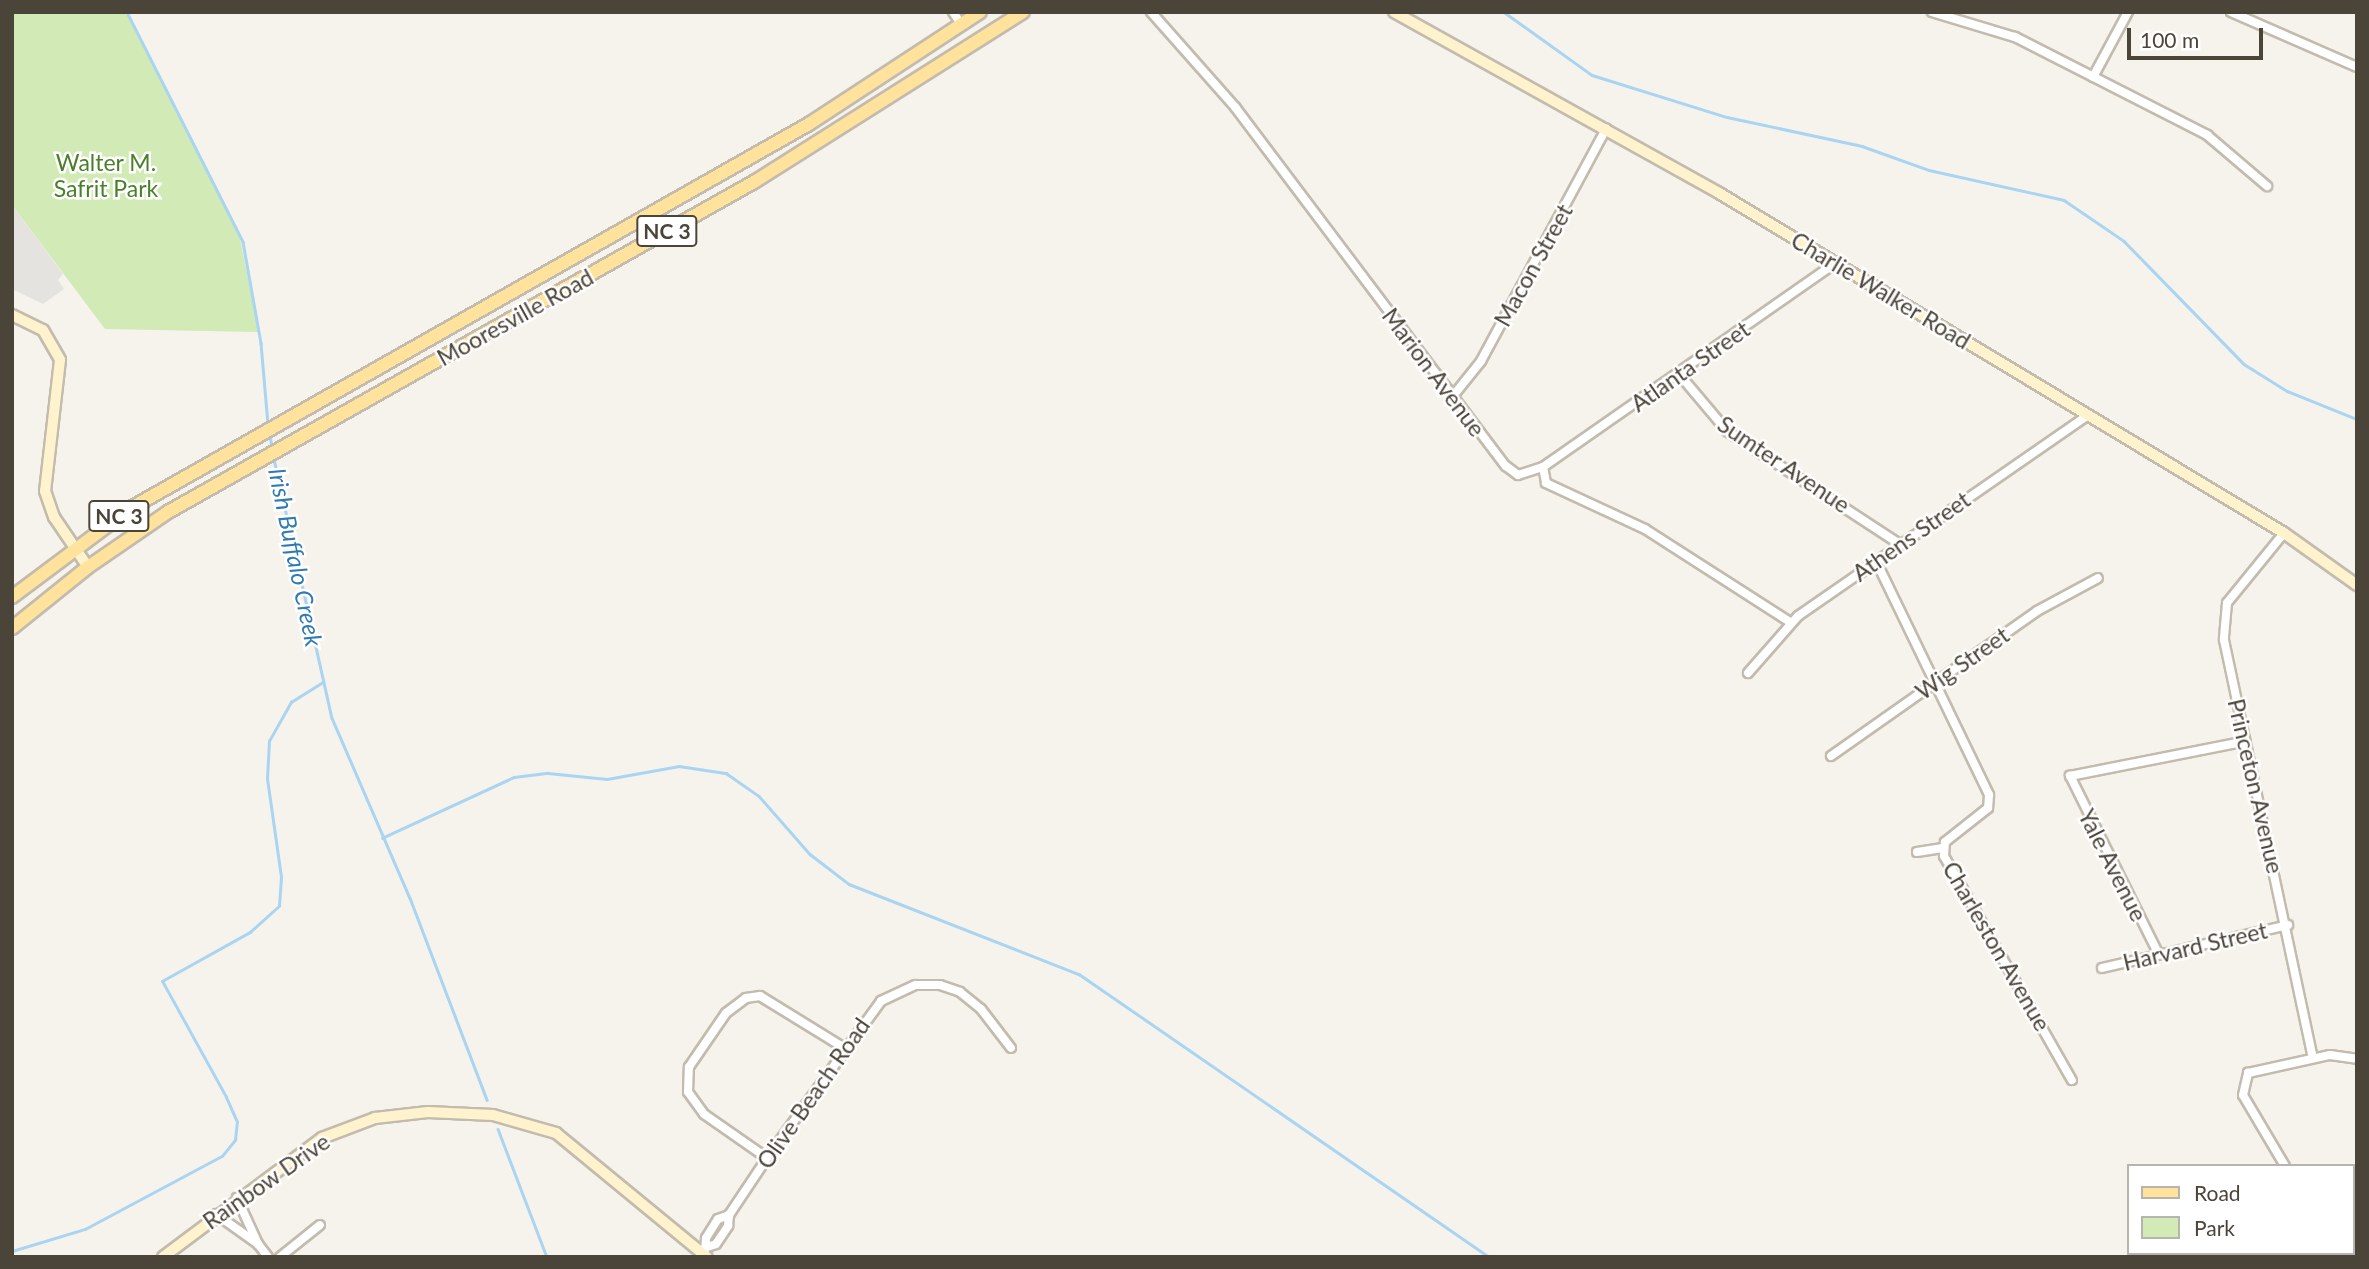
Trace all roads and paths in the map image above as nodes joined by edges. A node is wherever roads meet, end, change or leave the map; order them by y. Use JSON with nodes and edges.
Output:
{"nodes":[{"id":1,"x":953,"y":12,"type":"edge"},
{"id":2,"x":980,"y":12,"type":"edge"},
{"id":3,"x":1023,"y":12,"type":"edge"},
{"id":4,"x":1151,"y":12,"type":"edge"},
{"id":5,"x":1394,"y":12,"type":"edge"},
{"id":6,"x":1932,"y":12,"type":"edge"},
{"id":7,"x":2128,"y":12,"type":"edge"},
{"id":8,"x":2231,"y":12,"type":"edge"},
{"id":9,"x":961,"y":24,"type":"junction"},
{"id":10,"x":2357,"y":67,"type":"edge"},
{"id":11,"x":2093,"y":76,"type":"junction"},
{"id":12,"x":1606,"y":129,"type":"junction"},
{"id":13,"x":2267,"y":186,"type":"dead end"},
{"id":14,"x":682,"y":198,"type":"junction"},
{"id":15,"x":692,"y":217,"type":"junction"},
{"id":16,"x":1835,"y":263,"type":"junction"},
{"id":17,"x":12,"y":315,"type":"edge"},
{"id":18,"x":1679,"y":374,"type":"junction"},
{"id":19,"x":1453,"y":396,"type":"junction"},
{"id":20,"x":2088,"y":415,"type":"junction"},
{"id":21,"x":1543,"y":467,"type":"junction"},
{"id":22,"x":2284,"y":533,"type":"junction"},
{"id":23,"x":1900,"y":544,"type":"junction"},
{"id":24,"x":74,"y":548,"type":"junction"},
{"id":25,"x":1876,"y":561,"type":"junction"},
{"id":26,"x":88,"y":567,"type":"junction"},
{"id":27,"x":2098,"y":578,"type":"dead end"},
{"id":28,"x":2357,"y":585,"type":"edge"},
{"id":29,"x":12,"y":597,"type":"edge"},
{"id":30,"x":1790,"y":622,"type":"junction"},
{"id":31,"x":12,"y":628,"type":"edge"},
{"id":32,"x":1748,"y":673,"type":"dead end"},
{"id":33,"x":1936,"y":681,"type":"junction"},
{"id":34,"x":2246,"y":741,"type":"junction"},
{"id":35,"x":1831,"y":756,"type":"dead end"},
{"id":36,"x":1943,"y":848,"type":"junction"},
{"id":37,"x":1917,"y":852,"type":"dead end"},
{"id":38,"x":2288,"y":925,"type":"junction"},
{"id":39,"x":2158,"y":953,"type":"junction"},
{"id":40,"x":2102,"y":968,"type":"dead end"},
{"id":41,"x":843,"y":1047,"type":"junction"},
{"id":42,"x":1011,"y":1048,"type":"dead end"},
{"id":43,"x":2313,"y":1057,"type":"junction"},
{"id":44,"x":2357,"y":1059,"type":"edge"},
{"id":45,"x":2072,"y":1080,"type":"dead end"},
{"id":46,"x":767,"y":1158,"type":"junction"},
{"id":47,"x":2284,"y":1164,"type":"edge"},
{"id":48,"x":237,"y":1198,"type":"junction"},
{"id":49,"x":216,"y":1214,"type":"junction"},
{"id":50,"x":320,"y":1225,"type":"dead end"},
{"id":51,"x":258,"y":1244,"type":"junction"},
{"id":52,"x":705,"y":1252,"type":"edge"},
{"id":53,"x":163,"y":1257,"type":"edge"},
{"id":54,"x":268,"y":1257,"type":"edge"},
{"id":55,"x":280,"y":1257,"type":"edge"}],
"edges":[{"from":1,"to":9,"type":"street"},
{"from":2,"to":9,"type":"main road","name":"Mooresville Road","number":"NC 3"},
{"from":3,"to":15,"type":"main road","name":"Mooresville Road","number":"NC 3"},
{"from":4,"to":19,"type":"street","name":"Marion Avenue"},
{"from":5,"to":12,"type":"street","name":"Charlie Walker Road"},
{"from":6,"to":11,"type":"street"},
{"from":7,"to":11,"type":"street"},
{"from":8,"to":10,"type":"street"},
{"from":9,"to":14,"type":"main road","name":"Mooresville Road","number":"NC 3"},
{"from":11,"to":13,"type":"street"},
{"from":12,"to":16,"type":"street","name":"Charlie Walker Road"},
{"from":12,"to":19,"type":"street","name":"Macon Street"},
{"from":14,"to":15,"type":"main road"},
{"from":14,"to":24,"type":"main road","name":"Mooresville Road","number":"NC 3"},
{"from":15,"to":26,"type":"main road","name":"Mooresville Road","number":"NC 3"},
{"from":16,"to":18,"type":"street","name":"Atlanta Street"},
{"from":16,"to":20,"type":"street","name":"Charlie Walker Road"},
{"from":17,"to":24,"type":"street"},
{"from":18,"to":21,"type":"street","name":"Atlanta Street"},
{"from":18,"to":23,"type":"street","name":"Sumter Avenue"},
{"from":19,"to":21,"type":"street","name":"Marion Avenue"},
{"from":20,"to":22,"type":"street","name":"Charlie Walker Road"},
{"from":20,"to":23,"type":"street","name":"Athens Street"},
{"from":21,"to":30,"type":"street"},
{"from":22,"to":28,"type":"street","name":"Charlie Walker Road"},
{"from":22,"to":34,"type":"street","name":"Princeton Avenue"},
{"from":23,"to":25,"type":"street","name":"Athens Street"},
{"from":24,"to":26,"type":"street"},
{"from":24,"to":29,"type":"main road","name":"Mooresville Road","number":"NC 3"},
{"from":25,"to":30,"type":"street","name":"Athens Street"},
{"from":25,"to":33,"type":"street","name":"Charleston Avenue"},
{"from":26,"to":31,"type":"main road","name":"Mooresville Road","number":"NC 3"},
{"from":27,"to":33,"type":"street","name":"Wig Street"},
{"from":30,"to":32,"type":"street","name":"Athens Street"},
{"from":33,"to":35,"type":"street","name":"Wig Street"},
{"from":33,"to":36,"type":"street","name":"Charleston Avenue"},
{"from":34,"to":38,"type":"street","name":"Princeton Avenue"},
{"from":34,"to":39,"type":"street","name":"Yale Avenue"},
{"from":36,"to":37,"type":"street"},
{"from":36,"to":45,"type":"street","name":"Charleston Avenue"},
{"from":38,"to":39,"type":"street","name":"Harvard Street"},
{"from":38,"to":43,"type":"street","name":"Princeton Avenue"},
{"from":39,"to":40,"type":"street","name":"Harvard Street"},
{"from":41,"to":42,"type":"street","name":"Olive Beach Road"},
{"from":41,"to":46,"type":"street","name":"Olive Beach Road"},
{"from":41,"to":46,"type":"street"},
{"from":43,"to":44,"type":"street"},
{"from":43,"to":47,"type":"street"},
{"from":46,"to":52,"type":"street","name":"Olive Beach Road"},
{"from":48,"to":49,"type":"street","name":"Rainbow Drive"},
{"from":48,"to":51,"type":"street"},
{"from":48,"to":52,"type":"street","name":"Rainbow Drive"},
{"from":49,"to":51,"type":"street"},
{"from":49,"to":53,"type":"street","name":"Rainbow Drive"},
{"from":50,"to":55,"type":"street"},
{"from":51,"to":54,"type":"street"}]}
